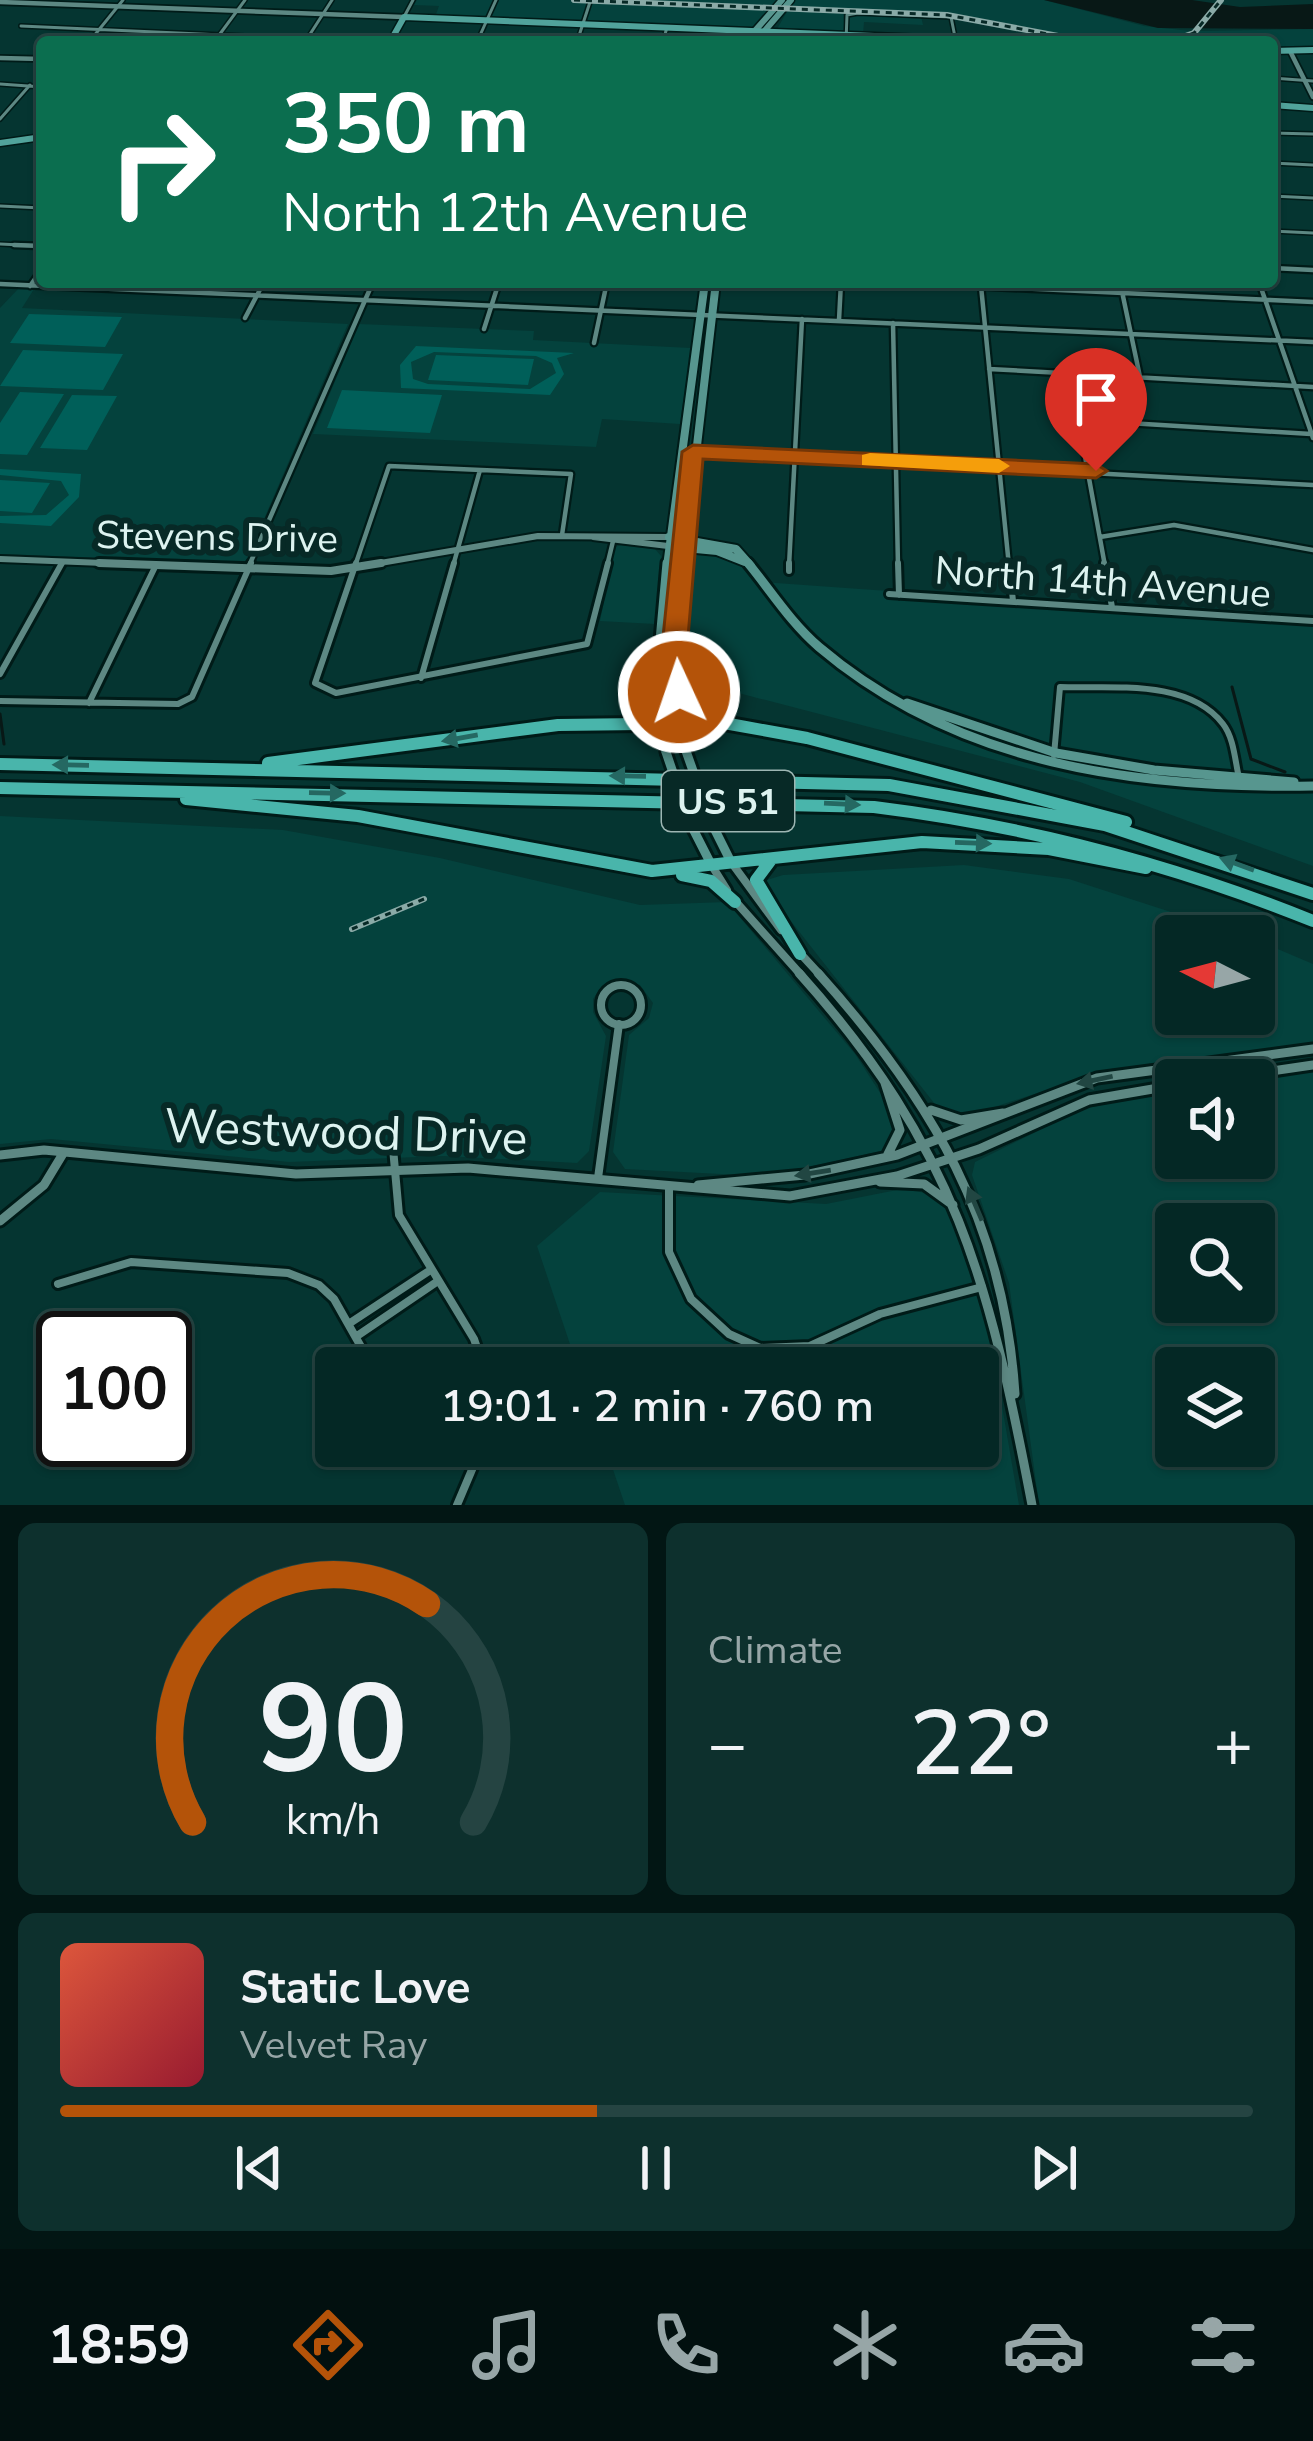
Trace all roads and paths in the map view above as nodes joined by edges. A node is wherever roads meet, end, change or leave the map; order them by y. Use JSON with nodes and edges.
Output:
{"nodes":[{"id":1,"x":123,"y":0,"type":"edge"},
{"id":2,"x":245,"y":0,"type":"edge"},
{"id":3,"x":332,"y":0,"type":"edge"},
{"id":4,"x":413,"y":0,"type":"edge"},
{"id":5,"x":496,"y":0,"type":"edge"},
{"id":6,"x":782,"y":0,"type":"edge"},
{"id":7,"x":791,"y":0,"type":"edge"},
{"id":8,"x":0,"y":2,"type":"edge"},
{"id":9,"x":590,"y":2,"type":"edge"},
{"id":10,"x":118,"y":7,"type":"junction"},
{"id":11,"x":782,"y":8,"type":"junction"},
{"id":12,"x":237,"y":11,"type":"junction"},
{"id":13,"x":323,"y":14,"type":"junction"},
{"id":14,"x":404,"y":17,"type":"junction"},
{"id":15,"x":487,"y":20,"type":"junction"},
{"id":16,"x":583,"y":24,"type":"junction"},
{"id":17,"x":21,"y":26,"type":"dead end"},
{"id":18,"x":667,"y":27,"type":"junction"},
{"id":19,"x":99,"y":31,"type":"junction"},
{"id":20,"x":764,"y":31,"type":"junction"},
{"id":21,"x":94,"y":36,"type":"edge"},
{"id":22,"x":219,"y":36,"type":"joint"},
{"id":23,"x":309,"y":36,"type":"edge"},
{"id":24,"x":393,"y":36,"type":"edge"},
{"id":25,"x":480,"y":36,"type":"edge"},
{"id":26,"x":579,"y":36,"type":"edge"},
{"id":27,"x":665,"y":36,"type":"edge"},
{"id":28,"x":755,"y":36,"type":"edge"},
{"id":29,"x":760,"y":36,"type":"edge"},
{"id":30,"x":823,"y":36,"type":"edge"},
{"id":31,"x":846,"y":36,"type":"edge"},
{"id":32,"x":955,"y":36,"type":"edge"},
{"id":33,"x":1313,"y":50,"type":"edge"},
{"id":34,"x":1278,"y":51,"type":"edge"},
{"id":35,"x":1290,"y":51,"type":"junction"},
{"id":36,"x":0,"y":58,"type":"edge"},
{"id":37,"x":36,"y":59,"type":"edge"},
{"id":38,"x":1278,"y":78,"type":"edge"},
{"id":39,"x":1309,"y":81,"type":"edge"},
{"id":40,"x":0,"y":84,"type":"edge"},
{"id":41,"x":30,"y":85,"type":"junction"},
{"id":42,"x":36,"y":86,"type":"edge"},
{"id":43,"x":1313,"y":98,"type":"edge"},
{"id":44,"x":1278,"y":105,"type":"edge"},
{"id":45,"x":1313,"y":108,"type":"edge"},
{"id":46,"x":0,"y":119,"type":"edge"},
{"id":47,"x":1278,"y":133,"type":"edge"},
{"id":48,"x":1313,"y":134,"type":"edge"},
{"id":49,"x":36,"y":138,"type":"edge"},
{"id":50,"x":0,"y":143,"type":"edge"},
{"id":51,"x":1278,"y":164,"type":"edge"},
{"id":52,"x":1313,"y":165,"type":"edge"},
{"id":53,"x":1278,"y":196,"type":"edge"},
{"id":54,"x":1313,"y":198,"type":"edge"},
{"id":55,"x":0,"y":206,"type":"edge"},
{"id":56,"x":36,"y":208,"type":"edge"},
{"id":57,"x":1278,"y":231,"type":"edge"},
{"id":58,"x":1313,"y":233,"type":"edge"},
{"id":59,"x":0,"y":244,"type":"edge"},
{"id":60,"x":36,"y":246,"type":"edge"},
{"id":61,"x":1278,"y":268,"type":"edge"},
{"id":62,"x":1313,"y":270,"type":"edge"},
{"id":63,"x":36,"y":278,"type":"edge"},
{"id":64,"x":0,"y":284,"type":"edge"},
{"id":65,"x":30,"y":286,"type":"junction"},
{"id":66,"x":36,"y":286,"type":"edge"},
{"id":67,"x":70,"y":288,"type":"edge"},
{"id":68,"x":151,"y":288,"type":"edge"},
{"id":69,"x":261,"y":288,"type":"edge"},
{"id":70,"x":370,"y":288,"type":"edge"},
{"id":71,"x":498,"y":288,"type":"edge"},
{"id":72,"x":607,"y":288,"type":"edge"},
{"id":73,"x":704,"y":288,"type":"edge"},
{"id":74,"x":715,"y":288,"type":"edge"},
{"id":75,"x":841,"y":288,"type":"edge"},
{"id":76,"x":980,"y":288,"type":"edge"},
{"id":77,"x":1051,"y":288,"type":"edge"},
{"id":78,"x":1121,"y":288,"type":"edge"},
{"id":79,"x":1261,"y":288,"type":"edge"},
{"id":80,"x":149,"y":292,"type":"junction"},
{"id":81,"x":1122,"y":292,"type":"junction"},
{"id":82,"x":256,"y":297,"type":"junction"},
{"id":83,"x":1265,"y":299,"type":"junction"},
{"id":84,"x":364,"y":302,"type":"junction"},
{"id":85,"x":1313,"y":302,"type":"edge"},
{"id":86,"x":491,"y":307,"type":"junction"},
{"id":87,"x":601,"y":312,"type":"junction"},
{"id":88,"x":700,"y":316,"type":"junction"},
{"id":89,"x":712,"y":316,"type":"junction"},
{"id":90,"x":245,"y":318,"type":"dead end"},
{"id":91,"x":802,"y":319,"type":"junction"},
{"id":92,"x":839,"y":321,"type":"junction"},
{"id":93,"x":893,"y":323,"type":"junction"},
{"id":94,"x":985,"y":326,"type":"junction"},
{"id":95,"x":484,"y":329,"type":"dead end"},
{"id":96,"x":1131,"y":333,"type":"junction"},
{"id":97,"x":1279,"y":341,"type":"junction"},
{"id":98,"x":1313,"y":342,"type":"edge"},
{"id":99,"x":593,"y":343,"type":"dead end"},
{"id":100,"x":989,"y":369,"type":"junction"},
{"id":101,"x":1070,"y":374,"type":"junction"},
{"id":102,"x":1140,"y":377,"type":"junction"},
{"id":103,"x":1295,"y":386,"type":"junction"},
{"id":104,"x":1313,"y":387,"type":"edge"},
{"id":105,"x":1078,"y":420,"type":"junction"},
{"id":106,"x":1312,"y":436,"type":"edge"},
{"id":107,"x":681,"y":452,"type":"junction"},
{"id":108,"x":693,"y":452,"type":"junction"},
{"id":109,"x":795,"y":456,"type":"junction"},
{"id":110,"x":896,"y":461,"type":"junction"},
{"id":111,"x":999,"y":466,"type":"junction"},
{"id":112,"x":480,"y":470,"type":"junction"},
{"id":113,"x":1088,"y":470,"type":"junction"},
{"id":114,"x":1313,"y":484,"type":"edge"},
{"id":115,"x":562,"y":535,"type":"junction"},
{"id":116,"x":614,"y":537,"type":"junction"},
{"id":117,"x":1100,"y":538,"type":"junction"},
{"id":118,"x":668,"y":542,"type":"junction"},
{"id":119,"x":682,"y":543,"type":"junction"},
{"id":120,"x":457,"y":549,"type":"junction"},
{"id":121,"x":1313,"y":550,"type":"edge"},
{"id":122,"x":0,"y":560,"type":"edge"},
{"id":123,"x":62,"y":562,"type":"junction"},
{"id":124,"x":155,"y":567,"type":"junction"},
{"id":125,"x":350,"y":570,"type":"junction"},
{"id":126,"x":248,"y":571,"type":"junction"},
{"id":127,"x":789,"y":571,"type":"dead end"},
{"id":128,"x":890,"y":594,"type":"dead end"},
{"id":129,"x":899,"y":595,"type":"junction"},
{"id":130,"x":1013,"y":601,"type":"junction"},
{"id":131,"x":1112,"y":607,"type":"junction"},
{"id":132,"x":1313,"y":621,"type":"edge"},
{"id":133,"x":658,"y":659,"type":"junction"},
{"id":134,"x":0,"y":674,"type":"edge"},
{"id":135,"x":421,"y":678,"type":"junction"},
{"id":136,"x":677,"y":686,"type":"junction"},
{"id":137,"x":896,"y":700,"type":"junction"},
{"id":138,"x":0,"y":701,"type":"edge"},
{"id":139,"x":89,"y":703,"type":"junction"},
{"id":140,"x":626,"y":720,"type":"junction"},
{"id":141,"x":660,"y":721,"type":"junction"},
{"id":142,"x":680,"y":722,"type":"junction"},
{"id":143,"x":1059,"y":727,"type":"junction"},
{"id":144,"x":1014,"y":742,"type":"junction"},
{"id":145,"x":829,"y":743,"type":"junction"},
{"id":146,"x":1056,"y":753,"type":"junction"},
{"id":147,"x":1040,"y":761,"type":"junction"},
{"id":148,"x":0,"y":764,"type":"edge"},
{"id":149,"x":142,"y":766,"type":"junction"},
{"id":150,"x":1240,"y":782,"type":"junction"},
{"id":151,"x":1313,"y":785,"type":"edge"},
{"id":152,"x":0,"y":788,"type":"edge"},
{"id":153,"x":126,"y":790,"type":"junction"},
{"id":154,"x":1160,"y":838,"type":"junction"},
{"id":155,"x":776,"y":857,"type":"junction"},
{"id":156,"x":592,"y":862,"type":"junction"},
{"id":157,"x":731,"y":862,"type":"junction"},
{"id":158,"x":712,"y":866,"type":"junction"},
{"id":159,"x":1313,"y":894,"type":"edge"},
{"id":160,"x":736,"y":902,"type":"junction"},
{"id":161,"x":1313,"y":924,"type":"edge"},
{"id":162,"x":800,"y":953,"type":"junction"},
{"id":163,"x":619,"y":1024,"type":"junction"},
{"id":164,"x":1313,"y":1049,"type":"edge"},
{"id":165,"x":1313,"y":1065,"type":"edge"},
{"id":166,"x":1275,"y":1071,"type":"edge"},
{"id":167,"x":884,"y":1076,"type":"junction"},
{"id":168,"x":1155,"y":1089,"type":"edge"},
{"id":169,"x":926,"y":1106,"type":"junction"},
{"id":170,"x":1010,"y":1112,"type":"junction"},
{"id":171,"x":946,"y":1140,"type":"junction"},
{"id":172,"x":927,"y":1146,"type":"junction"},
{"id":173,"x":393,"y":1148,"type":"dead end"},
{"id":174,"x":64,"y":1152,"type":"junction"},
{"id":175,"x":0,"y":1156,"type":"edge"},
{"id":176,"x":886,"y":1158,"type":"junction"},
{"id":177,"x":955,"y":1159,"type":"junction"},
{"id":178,"x":937,"y":1164,"type":"junction"},
{"id":179,"x":394,"y":1168,"type":"junction"},
{"id":180,"x":598,"y":1178,"type":"junction"},
{"id":181,"x":878,"y":1181,"type":"junction"},
{"id":182,"x":669,"y":1184,"type":"junction"},
{"id":183,"x":691,"y":1186,"type":"junction"},
{"id":184,"x":958,"y":1210,"type":"junction"},
{"id":185,"x":0,"y":1221,"type":"edge"},
{"id":186,"x":430,"y":1271,"type":"junction"},
{"id":187,"x":440,"y":1281,"type":"junction"},
{"id":188,"x":58,"y":1284,"type":"dead end"},
{"id":189,"x":985,"y":1286,"type":"junction"},
{"id":190,"x":350,"y":1323,"type":"junction"},
{"id":191,"x":357,"y":1336,"type":"junction"},
{"id":192,"x":362,"y":1347,"type":"edge"},
{"id":193,"x":473,"y":1347,"type":"edge"},
{"id":194,"x":1015,"y":1401,"type":"junction"},
{"id":195,"x":473,"y":1467,"type":"edge"},
{"id":196,"x":457,"y":1505,"type":"edge"},
{"id":197,"x":1032,"y":1505,"type":"edge"}],
"edges":[{"from":1,"to":10,"type":"street"},
{"from":2,"to":12,"type":"street"},
{"from":3,"to":13,"type":"street"},
{"from":4,"to":14,"type":"street"},
{"from":5,"to":15,"type":"street"},
{"from":6,"to":11,"type":"main road"},
{"from":7,"to":11,"type":"main road"},
{"from":8,"to":10,"type":"street"},
{"from":9,"to":16,"type":"street"},
{"from":10,"to":12,"type":"street"},
{"from":10,"to":19,"type":"street"},
{"from":11,"to":20,"type":"main road"},
{"from":12,"to":13,"type":"street"},
{"from":12,"to":22,"type":"street"},
{"from":13,"to":14,"type":"street"},
{"from":13,"to":23,"type":"street"},
{"from":14,"to":15,"type":"main road"},
{"from":14,"to":24,"type":"main road"},
{"from":15,"to":16,"type":"main road"},
{"from":15,"to":25,"type":"street"},
{"from":16,"to":18,"type":"main road"},
{"from":16,"to":26,"type":"street"},
{"from":17,"to":19,"type":"street"},
{"from":18,"to":20,"type":"main road"},
{"from":18,"to":27,"type":"street"},
{"from":19,"to":21,"type":"street"},
{"from":19,"to":22,"type":"street"},
{"from":20,"to":28,"type":"main road"},
{"from":20,"to":29,"type":"main road"},
{"from":20,"to":30,"type":"main road"},
{"from":31,"to":32,"type":"street"},
{"from":33,"to":35,"type":"main road"},
{"from":34,"to":35,"type":"main road"},
{"from":35,"to":39,"type":"street"},
{"from":36,"to":37,"type":"street"},
{"from":38,"to":39,"type":"street"},
{"from":39,"to":43,"type":"street"},
{"from":40,"to":41,"type":"street"},
{"from":41,"to":42,"type":"street"},
{"from":41,"to":46,"type":"street"},
{"from":44,"to":45,"type":"main road"},
{"from":47,"to":48,"type":"street"},
{"from":49,"to":50,"type":"main road"},
{"from":51,"to":52,"type":"street"},
{"from":53,"to":54,"type":"street"},
{"from":55,"to":56,"type":"street"},
{"from":57,"to":58,"type":"street"},
{"from":59,"to":60,"type":"street"},
{"from":61,"to":62,"type":"street"},
{"from":63,"to":65,"type":"street"},
{"from":64,"to":65,"type":"street"},
{"from":65,"to":66,"type":"street"},
{"from":67,"to":80,"type":"street"},
{"from":68,"to":80,"type":"street"},
{"from":69,"to":82,"type":"street"},
{"from":70,"to":84,"type":"street"},
{"from":71,"to":86,"type":"street"},
{"from":72,"to":87,"type":"street"},
{"from":73,"to":88,"type":"main road"},
{"from":74,"to":89,"type":"main road"},
{"from":75,"to":92,"type":"street"},
{"from":76,"to":94,"type":"street"},
{"from":77,"to":81,"type":"street"},
{"from":78,"to":81,"type":"street"},
{"from":79,"to":83,"type":"street"},
{"from":80,"to":82,"type":"street"},
{"from":81,"to":83,"type":"street"},
{"from":81,"to":96,"type":"street"},
{"from":82,"to":84,"type":"street"},
{"from":82,"to":90,"type":"street"},
{"from":83,"to":85,"type":"street"},
{"from":83,"to":97,"type":"street"},
{"from":84,"to":86,"type":"street"},
{"from":84,"to":126,"type":"street"},
{"from":86,"to":87,"type":"street"},
{"from":86,"to":95,"type":"street"},
{"from":87,"to":88,"type":"street"},
{"from":87,"to":99,"type":"street"},
{"from":88,"to":89,"type":"street"},
{"from":88,"to":107,"type":"main road"},
{"from":89,"to":91,"type":"street"},
{"from":89,"to":108,"type":"main road"},
{"from":91,"to":92,"type":"street"},
{"from":91,"to":109,"type":"street"},
{"from":92,"to":93,"type":"street"},
{"from":93,"to":94,"type":"street"},
{"from":93,"to":110,"type":"street"},
{"from":94,"to":96,"type":"street"},
{"from":94,"to":100,"type":"street"},
{"from":96,"to":97,"type":"street"},
{"from":96,"to":102,"type":"street"},
{"from":97,"to":98,"type":"street"},
{"from":97,"to":103,"type":"street"},
{"from":100,"to":101,"type":"street"},
{"from":100,"to":111,"type":"street"},
{"from":101,"to":102,"type":"street"},
{"from":101,"to":105,"type":"street"},
{"from":102,"to":103,"type":"street"},
{"from":103,"to":104,"type":"street"},
{"from":103,"to":106,"type":"street"},
{"from":105,"to":106,"type":"street"},
{"from":105,"to":113,"type":"street"},
{"from":107,"to":108,"type":"street"},
{"from":107,"to":118,"type":"main road"},
{"from":108,"to":109,"type":"street"},
{"from":108,"to":119,"type":"main road"},
{"from":109,"to":110,"type":"street"},
{"from":109,"to":127,"type":"street"},
{"from":110,"to":111,"type":"street"},
{"from":110,"to":129,"type":"street"},
{"from":111,"to":113,"type":"street"},
{"from":111,"to":130,"type":"street"},
{"from":112,"to":115,"type":"street"},
{"from":112,"to":120,"type":"street"},
{"from":112,"to":125,"type":"street"},
{"from":113,"to":114,"type":"street"},
{"from":113,"to":117,"type":"street"},
{"from":115,"to":116,"type":"street","name":"Stevens Drive"},
{"from":115,"to":120,"type":"street","name":"Stevens Drive"},
{"from":116,"to":118,"type":"street","name":"Stevens Drive"},
{"from":116,"to":135,"type":"street"},
{"from":117,"to":121,"type":"street"},
{"from":117,"to":131,"type":"street"},
{"from":118,"to":119,"type":"main road"},
{"from":118,"to":133,"type":"main road"},
{"from":119,"to":136,"type":"main road"},
{"from":119,"to":137,"type":"main road"},
{"from":120,"to":125,"type":"street","name":"Stevens Drive"},
{"from":120,"to":135,"type":"street"},
{"from":122,"to":123,"type":"street","name":"Stevens Drive"},
{"from":123,"to":124,"type":"street","name":"Stevens Drive"},
{"from":123,"to":134,"type":"street"},
{"from":124,"to":126,"type":"street","name":"Stevens Drive"},
{"from":124,"to":139,"type":"street"},
{"from":125,"to":126,"type":"street","name":"Stevens Drive"},
{"from":125,"to":135,"type":"street"},
{"from":126,"to":139,"type":"street"},
{"from":128,"to":129,"type":"street","name":"North 14th Avenue"},
{"from":129,"to":130,"type":"street","name":"North 14th Avenue"},
{"from":130,"to":131,"type":"street","name":"North 14th Avenue"},
{"from":131,"to":132,"type":"street","name":"North 14th Avenue"},
{"from":133,"to":140,"type":"highway"},
{"from":133,"to":141,"type":"main road"},
{"from":136,"to":142,"type":"main road"},
{"from":136,"to":145,"type":"highway"},
{"from":137,"to":144,"type":"main road"},
{"from":137,"to":147,"type":"main road"},
{"from":138,"to":139,"type":"street"},
{"from":140,"to":141,"type":"highway"},
{"from":140,"to":149,"type":"highway","one_way":true},
{"from":141,"to":142,"type":"highway"},
{"from":141,"to":158,"type":"main road","bridge":true},
{"from":142,"to":145,"type":"highway"},
{"from":142,"to":157,"type":"main road","bridge":true},
{"from":143,"to":144,"type":"street"},
{"from":143,"to":146,"type":"street"},
{"from":143,"to":150,"type":"street"},
{"from":144,"to":146,"type":"main road"},
{"from":145,"to":154,"type":"highway"},
{"from":146,"to":147,"type":"street"},
{"from":146,"to":150,"type":"main road"},
{"from":147,"to":150,"type":"main road"},
{"from":149,"to":148,"type":"highway","number":"US 51","one_way":true},
{"from":154,"to":149,"type":"highway","number":"US 51","one_way":true},
{"from":150,"to":151,"type":"main road"},
{"from":152,"to":153,"type":"highway","number":"US 51"},
{"from":153,"to":156,"type":"highway"},
{"from":153,"to":161,"type":"highway","number":"US 51","one_way":true},
{"from":159,"to":154,"type":"highway","number":"US 51","one_way":true},
{"from":155,"to":157,"type":"highway"},
{"from":155,"to":161,"type":"highway","one_way":true},
{"from":155,"to":162,"type":"highway"},
{"from":156,"to":158,"type":"highway"},
{"from":156,"to":160,"type":"highway"},
{"from":157,"to":158,"type":"highway"},
{"from":157,"to":162,"type":"street"},
{"from":158,"to":160,"type":"street"},
{"from":160,"to":167,"type":"street"},
{"from":162,"to":169,"type":"street"},
{"from":163,"to":163,"type":"street"},
{"from":163,"to":180,"type":"street"},
{"from":164,"to":170,"type":"street","name":"Westwood Drive","one_way":true},
{"from":165,"to":166,"type":"street"},
{"from":167,"to":172,"type":"street"},
{"from":167,"to":176,"type":"street"},
{"from":168,"to":177,"type":"street","name":"Westwood Drive"},
{"from":169,"to":170,"type":"street"},
{"from":169,"to":171,"type":"street"},
{"from":170,"to":171,"type":"street","name":"Westwood Drive"},
{"from":171,"to":172,"type":"street","name":"Westwood Drive"},
{"from":171,"to":177,"type":"street"},
{"from":172,"to":176,"type":"street","name":"Westwood Drive"},
{"from":172,"to":178,"type":"street"},
{"from":173,"to":179,"type":"street"},
{"from":174,"to":175,"type":"street","name":"Westwood Drive"},
{"from":174,"to":179,"type":"street","name":"Westwood Drive"},
{"from":174,"to":185,"type":"street"},
{"from":176,"to":183,"type":"street","name":"Westwood Drive","one_way":true},
{"from":177,"to":178,"type":"street","name":"Westwood Drive"},
{"from":194,"to":177,"type":"street","one_way":true},
{"from":178,"to":181,"type":"street","name":"Westwood Drive"},
{"from":178,"to":184,"type":"street"},
{"from":179,"to":180,"type":"street","name":"Westwood Drive"},
{"from":179,"to":186,"type":"street"},
{"from":180,"to":182,"type":"street","name":"Westwood Drive"},
{"from":181,"to":183,"type":"street","name":"Westwood Drive"},
{"from":181,"to":184,"type":"street"},
{"from":182,"to":183,"type":"street","name":"Westwood Drive"},
{"from":182,"to":189,"type":"street"},
{"from":184,"to":189,"type":"street"},
{"from":186,"to":187,"type":"street"},
{"from":186,"to":190,"type":"street"},
{"from":187,"to":191,"type":"street"},
{"from":187,"to":193,"type":"street"},
{"from":188,"to":190,"type":"street"},
{"from":189,"to":194,"type":"street"},
{"from":190,"to":191,"type":"street"},
{"from":191,"to":192,"type":"street"},
{"from":194,"to":197,"type":"street"},
{"from":195,"to":196,"type":"street"}]}
